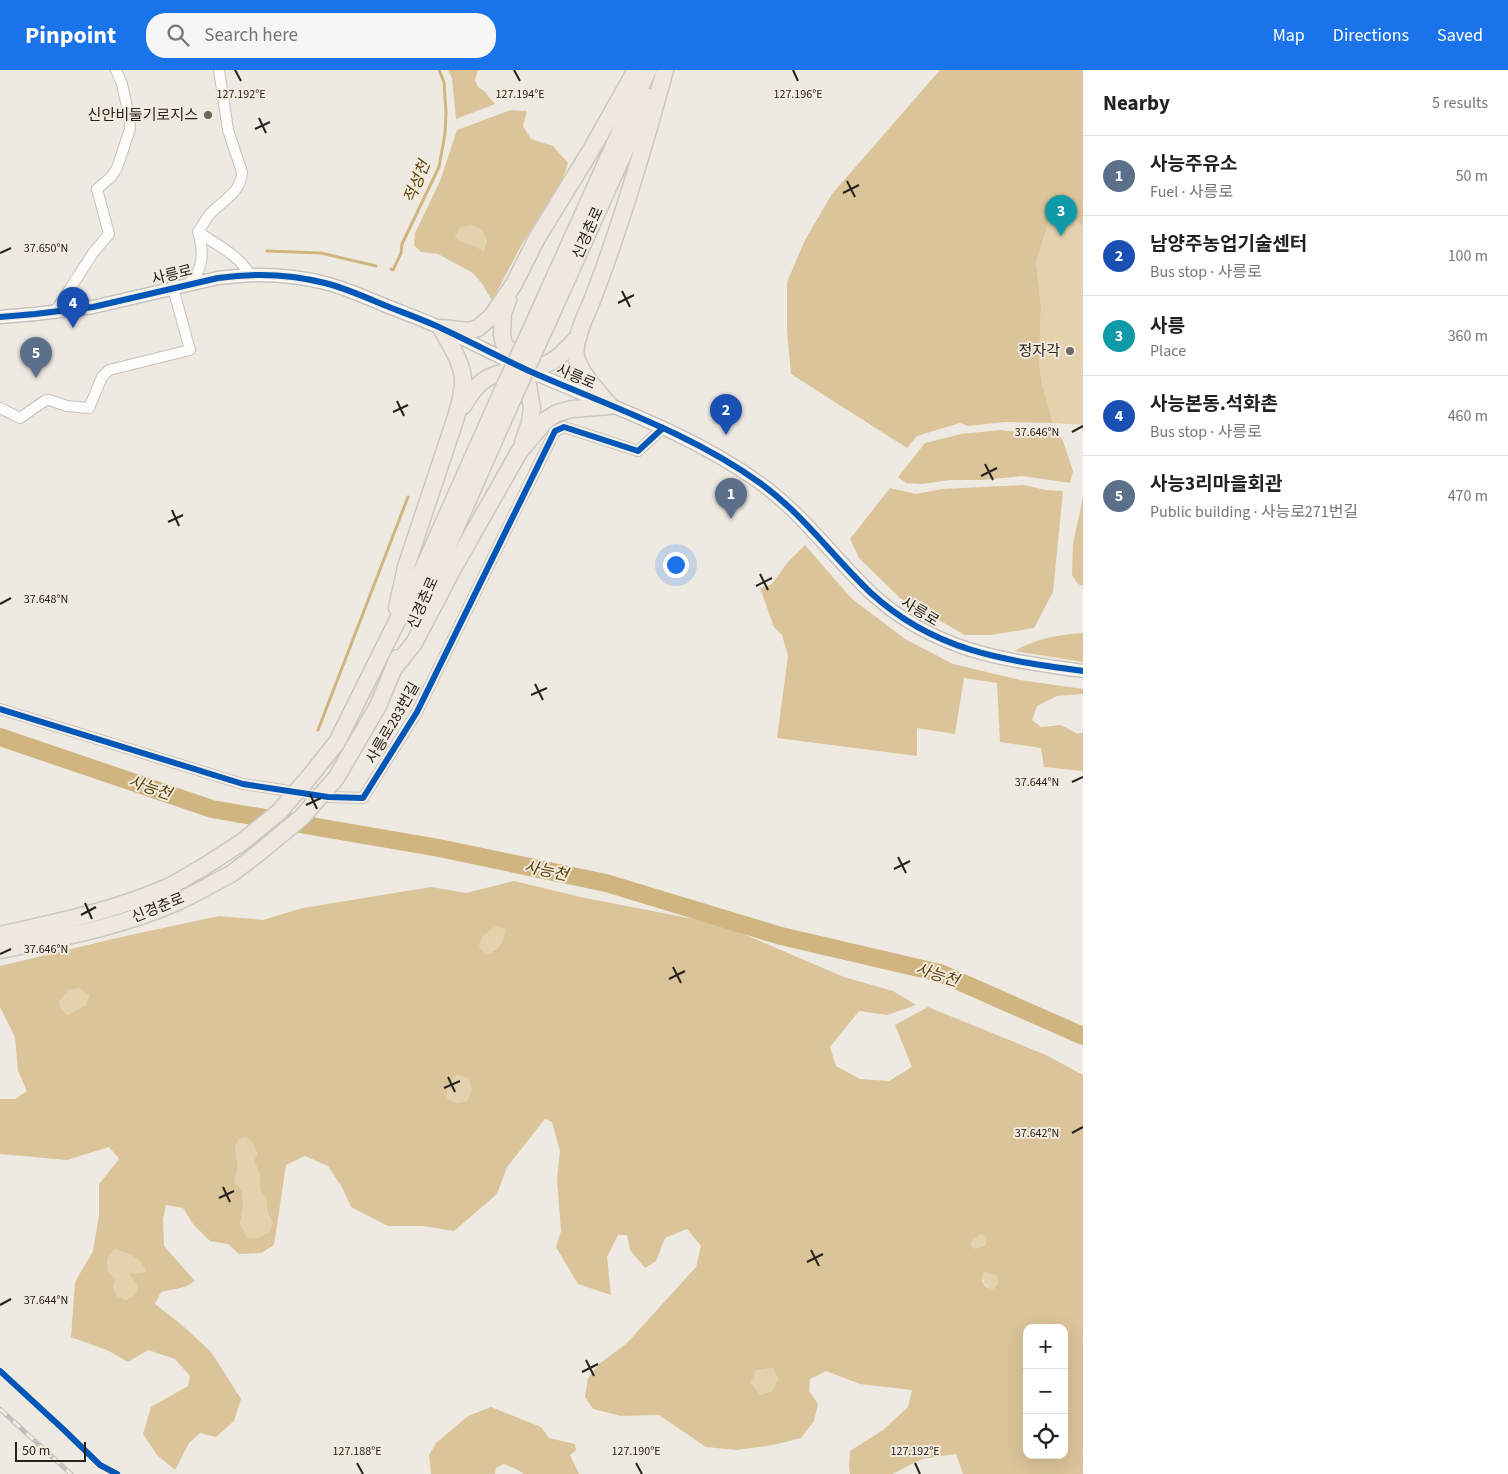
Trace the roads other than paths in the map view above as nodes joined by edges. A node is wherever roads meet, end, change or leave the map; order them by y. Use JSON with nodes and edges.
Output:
{"nodes":[{"id":1,"x":116,"y":70,"type":"edge"},
{"id":2,"x":219,"y":70,"type":"edge"},
{"id":3,"x":636,"y":70,"type":"edge"},
{"id":4,"x":648,"y":70,"type":"edge"},
{"id":5,"x":663,"y":70,"type":"edge"},
{"id":6,"x":198,"y":232,"type":"junction"},
{"id":7,"x":250,"y":275,"type":"junction"},
{"id":8,"x":189,"y":284,"type":"junction"},
{"id":9,"x":514,"y":284,"type":"junction"},
{"id":10,"x":173,"y":288,"type":"junction"},
{"id":11,"x":56,"y":312,"type":"junction"},
{"id":12,"x":0,"y":317,"type":"edge"},
{"id":13,"x":441,"y":328,"type":"junction"},
{"id":14,"x":535,"y":336,"type":"junction"},
{"id":15,"x":579,"y":336,"type":"junction"},
{"id":16,"x":525,"y":369,"type":"junction"},
{"id":17,"x":507,"y":395,"type":"junction"},
{"id":18,"x":610,"y":406,"type":"junction"},
{"id":19,"x":0,"y":408,"type":"edge"},
{"id":20,"x":456,"y":418,"type":"junction"},
{"id":21,"x":663,"y":428,"type":"junction"},
{"id":22,"x":519,"y":452,"type":"junction"},
{"id":23,"x":392,"y":630,"type":"junction"},
{"id":24,"x":395,"y":666,"type":"junction"},
{"id":25,"x":1083,"y":671,"type":"edge"},
{"id":26,"x":0,"y":708,"type":"edge"},
{"id":27,"x":0,"y":935,"type":"edge"},
{"id":28,"x":0,"y":950,"type":"edge"}],
"edges":[{"from":1,"to":11,"type":"street"},
{"from":2,"to":6,"type":"street"},
{"from":3,"to":9,"type":"highway"},
{"from":4,"to":14,"type":"highway","name":"신경춘로"},
{"from":5,"to":14,"type":"highway","name":"신경춘로"},
{"from":5,"to":15,"type":"highway"},
{"from":6,"to":7,"type":"street"},
{"from":6,"to":8,"type":"street"},
{"from":7,"to":8,"type":"street","name":"사릉로"},
{"from":7,"to":13,"type":"street","name":"사릉로"},
{"from":8,"to":10,"type":"street","name":"사릉로"},
{"from":9,"to":13,"type":"highway"},
{"from":9,"to":16,"type":"highway"},
{"from":10,"to":11,"type":"street","name":"사릉로"},
{"from":10,"to":19,"type":"street"},
{"from":11,"to":12,"type":"street","name":"사릉로"},
{"from":13,"to":16,"type":"street","name":"사릉로"},
{"from":13,"to":20,"type":"highway"},
{"from":14,"to":17,"type":"highway","name":"신경춘로","bridge":true},
{"from":15,"to":16,"type":"highway"},
{"from":15,"to":18,"type":"highway"},
{"from":16,"to":18,"type":"street","name":"사릉로"},
{"from":16,"to":20,"type":"highway"},
{"from":16,"to":22,"type":"highway"},
{"from":17,"to":23,"type":"highway","name":"신경춘로"},
{"from":17,"to":24,"type":"highway","name":"신경춘로"},
{"from":18,"to":21,"type":"street","name":"사릉로"},
{"from":18,"to":22,"type":"highway"},
{"from":20,"to":23,"type":"highway"},
{"from":21,"to":25,"type":"street","name":"사릉로"},
{"from":21,"to":26,"type":"street","name":"사릉로283번길"},
{"from":22,"to":24,"type":"highway"},
{"from":23,"to":27,"type":"highway","name":"신경춘로","bridge":true},
{"from":24,"to":28,"type":"highway","name":"신경춘로","bridge":true}]}
